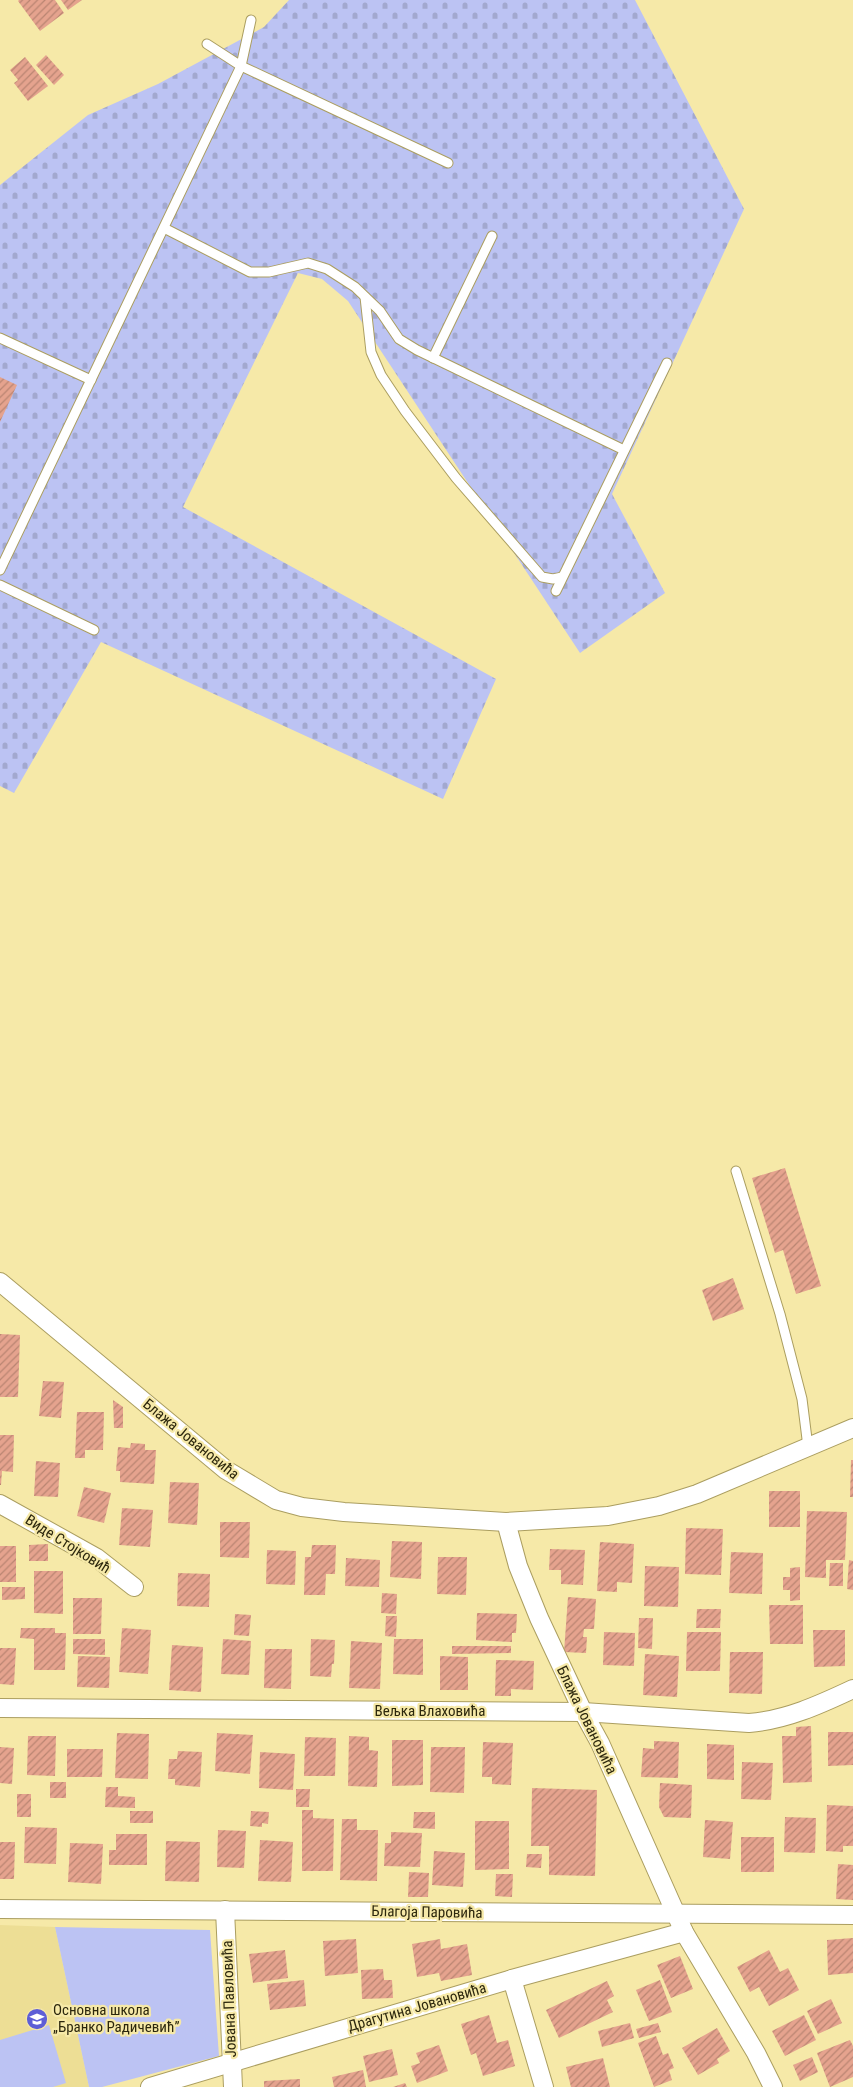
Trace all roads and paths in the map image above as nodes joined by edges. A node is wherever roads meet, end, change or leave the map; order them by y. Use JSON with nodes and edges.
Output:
{"nodes":[{"id":1,"x":251,"y":20,"type":"dead end"},
{"id":2,"x":207,"y":44,"type":"dead end"},
{"id":3,"x":241,"y":66,"type":"junction"},
{"id":4,"x":448,"y":163,"type":"dead end"},
{"id":5,"x":164,"y":228,"type":"junction"},
{"id":6,"x":492,"y":236,"type":"dead end"},
{"id":7,"x":365,"y":298,"type":"junction"},
{"id":8,"x":0,"y":338,"type":"edge"},
{"id":9,"x":433,"y":358,"type":"junction"},
{"id":10,"x":667,"y":363,"type":"dead end"},
{"id":11,"x":91,"y":380,"type":"junction"},
{"id":12,"x":624,"y":450,"type":"junction"},
{"id":13,"x":0,"y":570,"type":"edge"},
{"id":14,"x":562,"y":577,"type":"junction"},
{"id":15,"x":0,"y":585,"type":"edge"},
{"id":16,"x":556,"y":591,"type":"dead end"},
{"id":17,"x":94,"y":630,"type":"dead end"},
{"id":18,"x":736,"y":1171,"type":"dead end"},
{"id":19,"x":0,"y":1282,"type":"edge"},
{"id":20,"x":853,"y":1428,"type":"edge"},
{"id":21,"x":808,"y":1447,"type":"junction"},
{"id":22,"x":0,"y":1504,"type":"edge"},
{"id":23,"x":506,"y":1522,"type":"junction"},
{"id":24,"x":134,"y":1587,"type":"dead end"},
{"id":25,"x":853,"y":1689,"type":"edge"},
{"id":26,"x":0,"y":1708,"type":"edge"},
{"id":27,"x":582,"y":1712,"type":"junction"},
{"id":28,"x":0,"y":1909,"type":"edge"},
{"id":29,"x":225,"y":1910,"type":"junction"},
{"id":30,"x":676,"y":1915,"type":"junction"},
{"id":31,"x":853,"y":1915,"type":"edge"},
{"id":32,"x":684,"y":1932,"type":"junction"},
{"id":33,"x":512,"y":1979,"type":"junction"},
{"id":34,"x":231,"y":2062,"type":"junction"},
{"id":35,"x":150,"y":2087,"type":"edge"},
{"id":36,"x":233,"y":2087,"type":"edge"},
{"id":37,"x":544,"y":2087,"type":"edge"},
{"id":38,"x":772,"y":2087,"type":"edge"}],
"edges":[{"from":1,"to":3,"type":"lane"},
{"from":2,"to":3,"type":"lane"},
{"from":3,"to":4,"type":"lane"},
{"from":3,"to":5,"type":"lane"},
{"from":5,"to":7,"type":"lane"},
{"from":5,"to":11,"type":"lane"},
{"from":6,"to":9,"type":"lane"},
{"from":7,"to":9,"type":"lane"},
{"from":7,"to":14,"type":"lane"},
{"from":8,"to":11,"type":"lane"},
{"from":9,"to":12,"type":"lane"},
{"from":10,"to":12,"type":"lane"},
{"from":11,"to":13,"type":"lane"},
{"from":12,"to":14,"type":"lane"},
{"from":14,"to":16,"type":"lane"},
{"from":15,"to":17,"type":"lane"},
{"from":18,"to":21,"type":"lane"},
{"from":19,"to":23,"type":"street","name":"Блажа Јовановића"},
{"from":20,"to":21,"type":"street","name":"Блажа Јовановића"},
{"from":21,"to":23,"type":"street","name":"Блажа Јовановића"},
{"from":22,"to":24,"type":"street","name":"Виде Стојковић"},
{"from":23,"to":27,"type":"street","name":"Блажа Јовановића"},
{"from":25,"to":27,"type":"street","name":"Вељка Влаховића"},
{"from":26,"to":27,"type":"street","name":"Вељка Влаховића"},
{"from":27,"to":30,"type":"street","name":"Блажа Јовановића"},
{"from":28,"to":29,"type":"street","name":"Благоја Паровића"},
{"from":29,"to":30,"type":"street","name":"Благоја Паровића"},
{"from":29,"to":34,"type":"street","name":"Јована Павловића"},
{"from":30,"to":31,"type":"street","name":"Благоја Паровића"},
{"from":30,"to":32,"type":"street","name":"Блажа Јовановића"},
{"from":32,"to":33,"type":"street","name":"Драгутина Јовановића"},
{"from":32,"to":38,"type":"street","name":"Блажа Јовановића"},
{"from":33,"to":34,"type":"street","name":"Драгутина Јовановића"},
{"from":33,"to":37,"type":"street"},
{"from":34,"to":35,"type":"street","name":"Драгутина Јовановића"},
{"from":34,"to":36,"type":"street","name":"Јована Павловића"}]}
